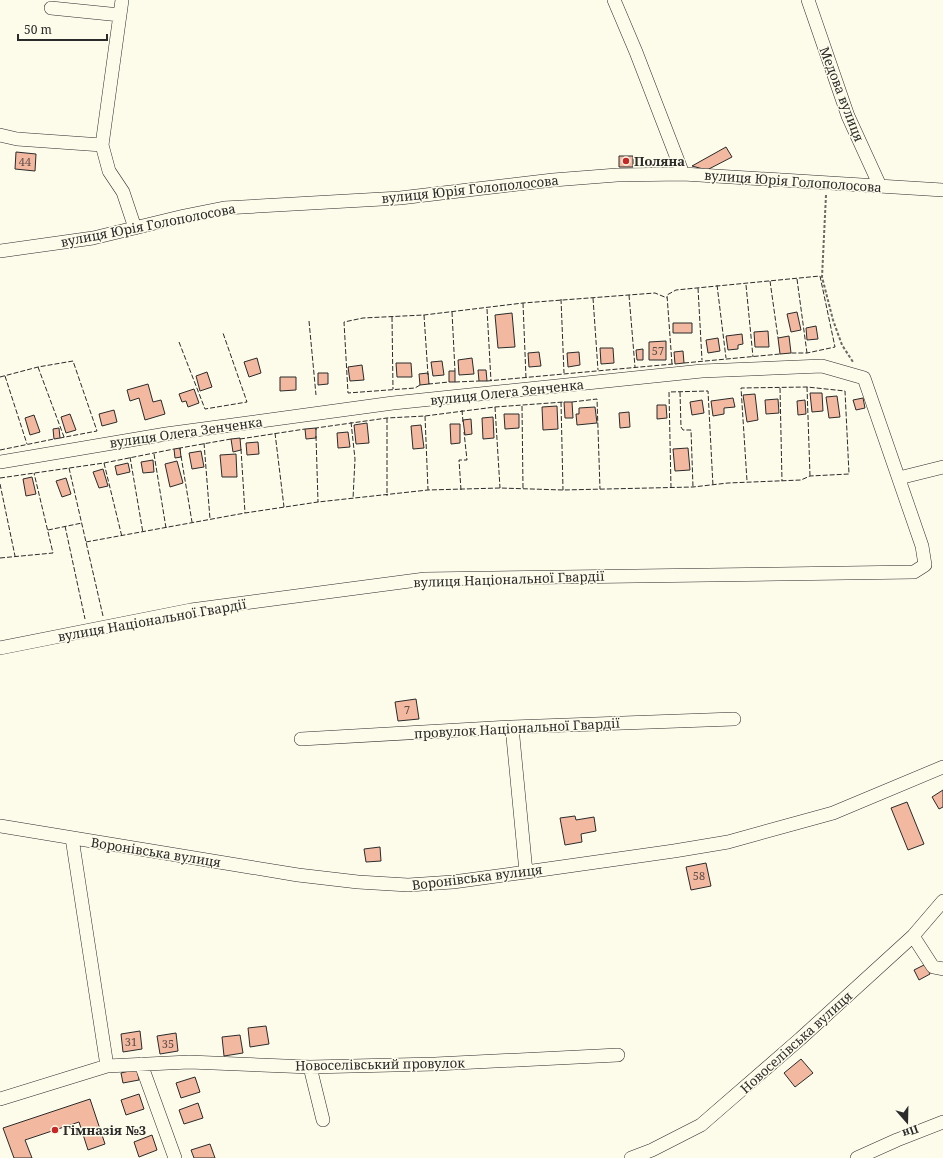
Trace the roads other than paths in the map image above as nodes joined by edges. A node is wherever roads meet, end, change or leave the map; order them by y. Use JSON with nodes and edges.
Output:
{"nodes":[{"id":1,"x":122,"y":0,"type":"edge"},
{"id":2,"x":614,"y":0,"type":"edge"},
{"id":3,"x":808,"y":0,"type":"edge"},
{"id":4,"x":51,"y":8,"type":"dead end"},
{"id":5,"x":120,"y":15,"type":"junction"},
{"id":6,"x":0,"y":135,"type":"edge"},
{"id":7,"x":102,"y":145,"type":"junction"},
{"id":8,"x":682,"y":174,"type":"junction"},
{"id":9,"x":880,"y":186,"type":"junction"},
{"id":10,"x":943,"y":190,"type":"edge"},
{"id":11,"x":136,"y":228,"type":"junction"},
{"id":12,"x":0,"y":251,"type":"edge"},
{"id":13,"x":0,"y":462,"type":"edge"},
{"id":14,"x":943,"y":467,"type":"edge"},
{"id":15,"x":899,"y":478,"type":"junction"},
{"id":16,"x":0,"y":648,"type":"edge"},
{"id":17,"x":734,"y":719,"type":"dead end"},
{"id":18,"x":512,"y":727,"type":"junction"},
{"id":19,"x":301,"y":739,"type":"dead end"},
{"id":20,"x":943,"y":767,"type":"edge"},
{"id":21,"x":0,"y":826,"type":"edge"},
{"id":22,"x":72,"y":838,"type":"junction"},
{"id":23,"x":526,"y":872,"type":"junction"},
{"id":24,"x":943,"y":901,"type":"edge"},
{"id":25,"x":913,"y":936,"type":"junction"},
{"id":26,"x":943,"y":969,"type":"edge"},
{"id":27,"x":618,"y":1055,"type":"dead end"},
{"id":28,"x":142,"y":1064,"type":"junction"},
{"id":29,"x":107,"y":1066,"type":"junction"},
{"id":30,"x":310,"y":1067,"type":"junction"},
{"id":31,"x":0,"y":1099,"type":"edge"},
{"id":32,"x":323,"y":1120,"type":"dead end"},
{"id":33,"x":943,"y":1122,"type":"edge"},
{"id":34,"x":175,"y":1158,"type":"edge"},
{"id":35,"x":630,"y":1158,"type":"edge"},
{"id":36,"x":858,"y":1158,"type":"edge"}],
"edges":[{"from":1,"to":5,"type":"street"},
{"from":2,"to":8,"type":"street"},
{"from":3,"to":9,"type":"street","name":"Медова вулиця"},
{"from":4,"to":5,"type":"street"},
{"from":5,"to":7,"type":"street"},
{"from":6,"to":7,"type":"street"},
{"from":7,"to":11,"type":"street"},
{"from":8,"to":9,"type":"street","name":"вулиця Юрія Голополосова"},
{"from":8,"to":11,"type":"street","name":"вулиця Юрія Голополосова"},
{"from":9,"to":10,"type":"street","name":"вулиця Юрія Голополосова"},
{"from":11,"to":12,"type":"street","name":"вулиця Юрія Голополосова"},
{"from":13,"to":15,"type":"street","name":"вулиця Олега Зенченка"},
{"from":14,"to":15,"type":"street"},
{"from":15,"to":16,"type":"street","name":"вулиця Національної Гвардії"},
{"from":17,"to":18,"type":"street","name":"провулок Національної Гвардії"},
{"from":18,"to":19,"type":"street","name":"провулок Національної Гвардії"},
{"from":18,"to":23,"type":"street"},
{"from":20,"to":23,"type":"street","name":"Воронівська вулиця"},
{"from":21,"to":22,"type":"street","name":"Воронівська вулиця"},
{"from":22,"to":23,"type":"street","name":"Воронівська вулиця"},
{"from":22,"to":29,"type":"street"},
{"from":24,"to":25,"type":"street","name":"Новоселівська вулиця"},
{"from":25,"to":26,"type":"street"},
{"from":25,"to":35,"type":"street","name":"Новоселівська вулиця"},
{"from":27,"to":30,"type":"street","name":"Новоселівський провулок"},
{"from":28,"to":29,"type":"street","name":"Новоселівський провулок"},
{"from":28,"to":30,"type":"street","name":"Новоселівський провулок"},
{"from":28,"to":34,"type":"street"},
{"from":29,"to":31,"type":"street","name":"Новоселівський провулок"},
{"from":30,"to":32,"type":"street"},
{"from":33,"to":36,"type":"street"}]}
